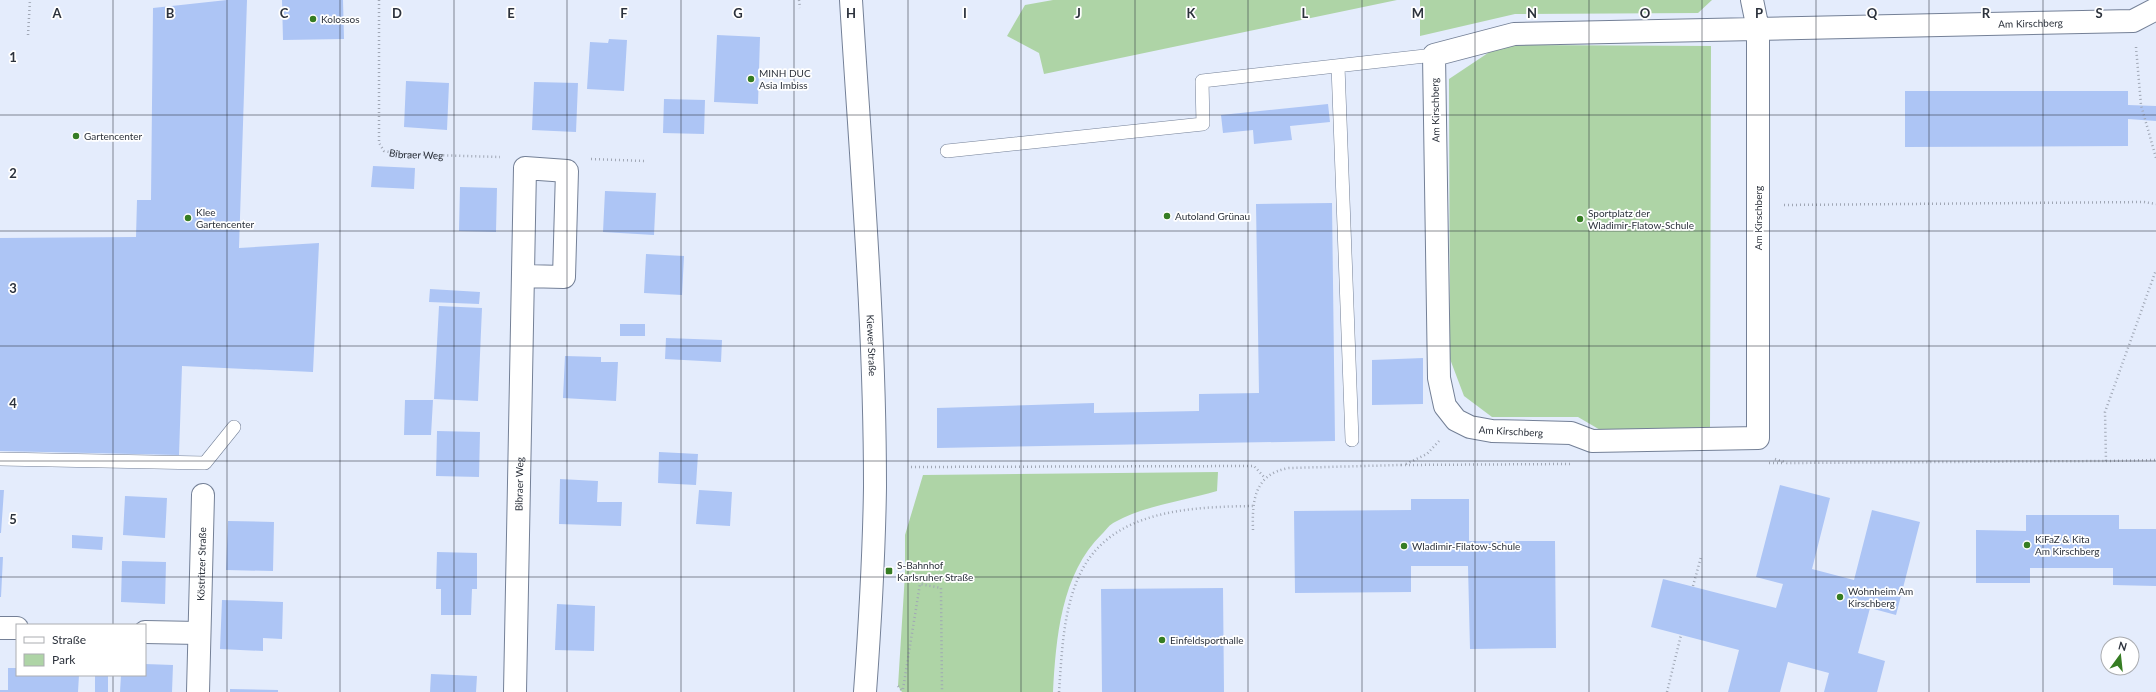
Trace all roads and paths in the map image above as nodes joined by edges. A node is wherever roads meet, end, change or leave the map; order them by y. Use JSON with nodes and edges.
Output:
{"nodes":[{"id":1,"x":30,"y":0,"type":"edge"},
{"id":2,"x":379,"y":0,"type":"edge"},
{"id":3,"x":799,"y":0,"type":"edge"},
{"id":4,"x":851,"y":0,"type":"edge"},
{"id":5,"x":1752,"y":0,"type":"edge"},
{"id":6,"x":800,"y":8,"type":"dead end"},
{"id":7,"x":2156,"y":9,"type":"edge"},
{"id":8,"x":2133,"y":21,"type":"junction"},
{"id":9,"x":1758,"y":29,"type":"junction"},
{"id":10,"x":28,"y":35,"type":"dead end"},
{"id":11,"x":1434,"y":55,"type":"junction"},
{"id":12,"x":1338,"y":66,"type":"junction"},
{"id":13,"x":948,"y":151,"type":"dead end"},
{"id":14,"x":2156,"y":158,"type":"edge"},
{"id":15,"x":645,"y":161,"type":"dead end"},
{"id":16,"x":525,"y":168,"type":"junction"},
{"id":17,"x":567,"y":171,"type":"junction"},
{"id":18,"x":2156,"y":204,"type":"edge"},
{"id":19,"x":1758,"y":205,"type":"junction"},
{"id":20,"x":2156,"y":270,"type":"edge"},
{"id":21,"x":524,"y":276,"type":"junction"},
{"id":22,"x":234,"y":427,"type":"dead end"},
{"id":23,"x":1443,"y":437,"type":"dead end"},
{"id":24,"x":1758,"y":438,"type":"junction"},
{"id":25,"x":1352,"y":440,"type":"dead end"},
{"id":26,"x":0,"y":460,"type":"edge"},
{"id":27,"x":2156,"y":460,"type":"edge"},
{"id":28,"x":2106,"y":461,"type":"junction"},
{"id":29,"x":912,"y":467,"type":"dead end"},
{"id":30,"x":1266,"y":478,"type":"junction"},
{"id":31,"x":203,"y":495,"type":"dead end"},
{"id":32,"x":1252,"y":506,"type":"junction"},
{"id":33,"x":1253,"y":530,"type":"dead end"},
{"id":34,"x":1701,"y":557,"type":"dead end"},
{"id":35,"x":1693,"y":586,"type":"dead end"},
{"id":36,"x":0,"y":628,"type":"edge"},
{"id":37,"x":16,"y":628,"type":"edge"},
{"id":38,"x":146,"y":632,"type":"edge"},
{"id":39,"x":199,"y":633,"type":"junction"},
{"id":40,"x":1681,"y":635,"type":"dead end"},
{"id":41,"x":898,"y":686,"type":"dead end"},
{"id":42,"x":903,"y":691,"type":"edge"},
{"id":43,"x":198,"y":692,"type":"edge"},
{"id":44,"x":515,"y":692,"type":"edge"},
{"id":45,"x":866,"y":692,"type":"edge"},
{"id":46,"x":942,"y":692,"type":"edge"},
{"id":47,"x":1059,"y":692,"type":"edge"},
{"id":48,"x":1667,"y":692,"type":"edge"}],
"edges":[{"from":1,"to":10,"type":"path"},
{"from":2,"to":16,"type":"path","name":"Bibraer Weg"},
{"from":3,"to":6,"type":"path"},
{"from":4,"to":45,"type":"street","name":"Kiewer Straße"},
{"from":5,"to":9,"type":"street","name":"Am Kirschberg"},
{"from":7,"to":8,"type":"street","name":"Am Kirschberg"},
{"from":8,"to":9,"type":"street","name":"Am Kirschberg"},
{"from":8,"to":14,"type":"path"},
{"from":9,"to":11,"type":"street","name":"Am Kirschberg"},
{"from":9,"to":19,"type":"street","name":"Am Kirschberg"},
{"from":11,"to":12,"type":"lane"},
{"from":11,"to":24,"type":"street","name":"Am Kirschberg"},
{"from":12,"to":13,"type":"lane"},
{"from":12,"to":25,"type":"lane"},
{"from":15,"to":17,"type":"path"},
{"from":16,"to":17,"type":"street"},
{"from":16,"to":21,"type":"street","name":"Bibraer Weg"},
{"from":17,"to":21,"type":"street"},
{"from":18,"to":19,"type":"path"},
{"from":19,"to":24,"type":"street","name":"Am Kirschberg"},
{"from":20,"to":28,"type":"path"},
{"from":21,"to":44,"type":"street","name":"Bibraer Weg"},
{"from":22,"to":26,"type":"lane"},
{"from":23,"to":30,"type":"path"},
{"from":24,"to":28,"type":"path"},
{"from":27,"to":28,"type":"path"},
{"from":29,"to":30,"type":"path"},
{"from":30,"to":32,"type":"path"},
{"from":31,"to":39,"type":"street","name":"Köstritzer Straße"},
{"from":32,"to":33,"type":"path"},
{"from":32,"to":47,"type":"path"},
{"from":34,"to":35,"type":"path"},
{"from":36,"to":37,"type":"street"},
{"from":38,"to":39,"type":"street"},
{"from":39,"to":43,"type":"street","name":"Köstritzer Straße"},
{"from":40,"to":48,"type":"path"},
{"from":41,"to":42,"type":"path"},
{"from":42,"to":46,"type":"path"}]}
